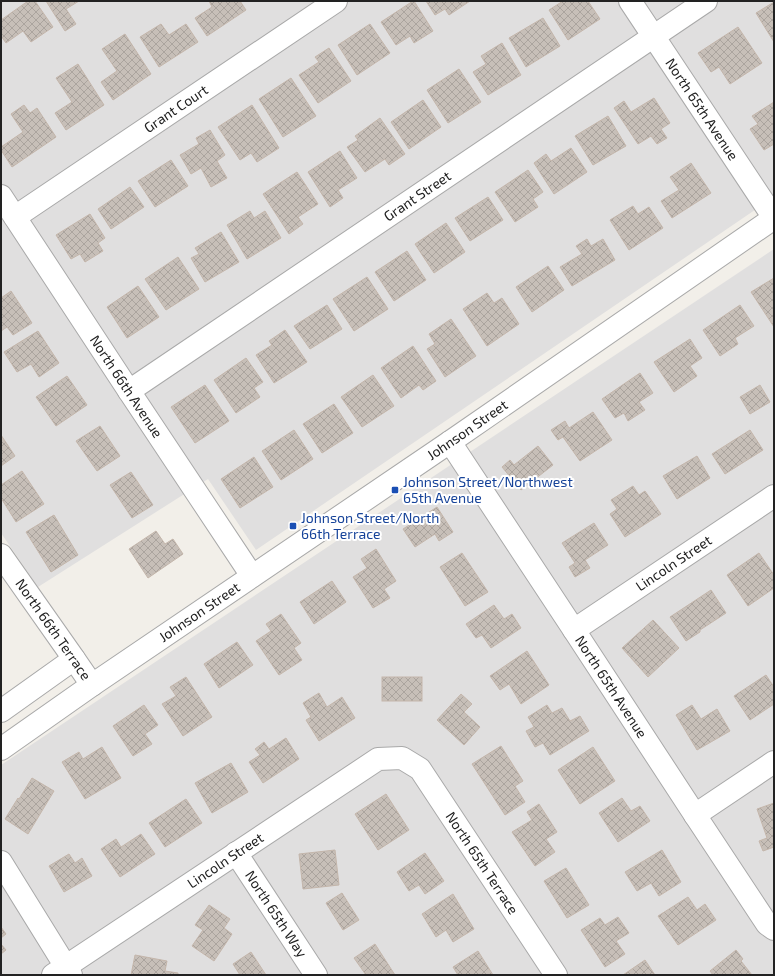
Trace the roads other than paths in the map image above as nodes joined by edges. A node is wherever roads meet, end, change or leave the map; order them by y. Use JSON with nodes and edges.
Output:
{"nodes":[{"id":1,"x":336,"y":1,"type":"edge"},
{"id":2,"x":630,"y":1,"type":"edge"},
{"id":3,"x":706,"y":1,"type":"edge"},
{"id":4,"x":653,"y":36,"type":"junction"},
{"id":5,"x":1,"y":196,"type":"edge"},
{"id":6,"x":15,"y":217,"type":"junction"},
{"id":7,"x":774,"y":218,"type":"edge"},
{"id":8,"x":130,"y":391,"type":"junction"},
{"id":9,"x":450,"y":442,"type":"junction"},
{"id":10,"x":774,"y":496,"type":"edge"},
{"id":11,"x":1,"y":555,"type":"edge"},
{"id":12,"x":252,"y":576,"type":"junction"},
{"id":13,"x":574,"y":630,"type":"junction"},
{"id":14,"x":74,"y":659,"type":"junction"},
{"id":15,"x":92,"y":685,"type":"junction"},
{"id":16,"x":1,"y":711,"type":"edge"},
{"id":17,"x":1,"y":749,"type":"edge"},
{"id":18,"x":402,"y":758,"type":"joint"},
{"id":19,"x":774,"y":762,"type":"edge"},
{"id":20,"x":695,"y":815,"type":"junction"},
{"id":21,"x":236,"y":853,"type":"junction"},
{"id":22,"x":1,"y":862,"type":"edge"},
{"id":23,"x":774,"y":930,"type":"edge"},
{"id":24,"x":63,"y":972,"type":"edge"},
{"id":25,"x":316,"y":975,"type":"edge"},
{"id":26,"x":556,"y":975,"type":"edge"}],
"edges":[{"from":1,"to":6,"type":"street","name":"Grant Court"},
{"from":2,"to":4,"type":"street","name":"North 65th Avenue"},
{"from":3,"to":4,"type":"street","name":"Grant Street"},
{"from":4,"to":7,"type":"street","name":"North 65th Avenue"},
{"from":4,"to":8,"type":"street","name":"Grant Street"},
{"from":5,"to":6,"type":"street","name":"North 66th Avenue"},
{"from":6,"to":8,"type":"street","name":"North 66th Avenue"},
{"from":7,"to":9,"type":"street","name":"Johnson Street"},
{"from":8,"to":12,"type":"street","name":"North 66th Avenue"},
{"from":9,"to":12,"type":"street","name":"Johnson Street"},
{"from":9,"to":13,"type":"street","name":"North 65th Avenue"},
{"from":10,"to":13,"type":"street","name":"Lincoln Street"},
{"from":11,"to":14,"type":"street","name":"North 66th Terrace"},
{"from":12,"to":15,"type":"street","name":"Johnson Street"},
{"from":13,"to":20,"type":"street","name":"North 65th Avenue"},
{"from":14,"to":15,"type":"street","name":"North 66th Terrace"},
{"from":14,"to":16,"type":"street"},
{"from":15,"to":17,"type":"street","name":"Johnson Street"},
{"from":18,"to":21,"type":"street","name":"Lincoln Street"},
{"from":18,"to":26,"type":"street","name":"North 65th Terrace"},
{"from":19,"to":20,"type":"street"},
{"from":20,"to":23,"type":"street","name":"North 65th Avenue"},
{"from":21,"to":24,"type":"street","name":"Lincoln Street"},
{"from":21,"to":25,"type":"street","name":"North 65th Way"},
{"from":22,"to":24,"type":"street"}]}
